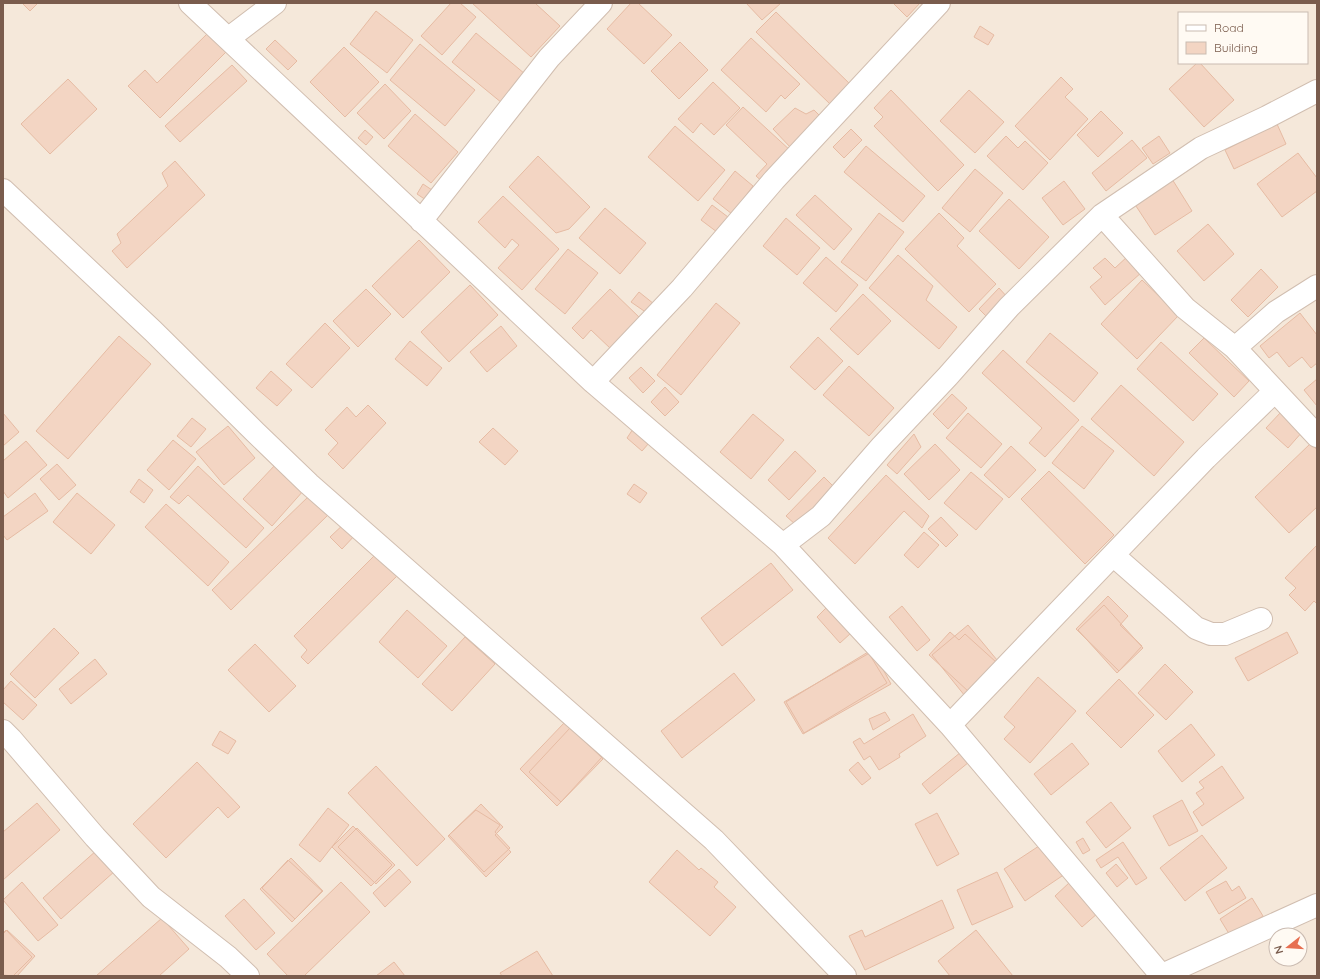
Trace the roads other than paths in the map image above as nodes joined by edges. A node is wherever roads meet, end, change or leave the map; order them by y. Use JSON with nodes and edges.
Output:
{"nodes":[{"id":1,"x":190,"y":3,"type":"edge"},
{"id":2,"x":275,"y":3,"type":"edge"},
{"id":3,"x":601,"y":3,"type":"edge"},
{"id":4,"x":939,"y":3,"type":"edge"},
{"id":5,"x":229,"y":38,"type":"junction"},
{"id":6,"x":1317,"y":91,"type":"edge"},
{"id":7,"x":3,"y":190,"type":"edge"},
{"id":8,"x":1102,"y":215,"type":"junction"},
{"id":9,"x":421,"y":221,"type":"junction"},
{"id":10,"x":1317,"y":286,"type":"edge"},
{"id":11,"x":1235,"y":348,"type":"junction"},
{"id":12,"x":593,"y":382,"type":"junction"},
{"id":13,"x":1275,"y":390,"type":"junction"},
{"id":14,"x":1317,"y":436,"type":"edge"},
{"id":15,"x":782,"y":545,"type":"junction"},
{"id":16,"x":1113,"y":555,"type":"junction"},
{"id":17,"x":1261,"y":619,"type":"dead end"},
{"id":18,"x":950,"y":725,"type":"junction"},
{"id":19,"x":3,"y":731,"type":"edge"},
{"id":20,"x":1317,"y":905,"type":"edge"},
{"id":21,"x":248,"y":976,"type":"edge"},
{"id":22,"x":845,"y":976,"type":"edge"},
{"id":23,"x":1161,"y":976,"type":"edge"}],
"edges":[{"from":1,"to":5,"type":"street"},
{"from":2,"to":5,"type":"street"},
{"from":3,"to":9,"type":"street"},
{"from":4,"to":12,"type":"street"},
{"from":5,"to":9,"type":"street"},
{"from":6,"to":8,"type":"street"},
{"from":7,"to":22,"type":"street"},
{"from":8,"to":11,"type":"street"},
{"from":8,"to":15,"type":"street"},
{"from":9,"to":12,"type":"street"},
{"from":10,"to":11,"type":"street"},
{"from":11,"to":13,"type":"street"},
{"from":12,"to":15,"type":"street"},
{"from":13,"to":14,"type":"street"},
{"from":13,"to":16,"type":"street"},
{"from":15,"to":18,"type":"street"},
{"from":16,"to":17,"type":"street"},
{"from":16,"to":18,"type":"street"},
{"from":18,"to":23,"type":"street"},
{"from":19,"to":21,"type":"street"},
{"from":20,"to":23,"type":"street"}]}
